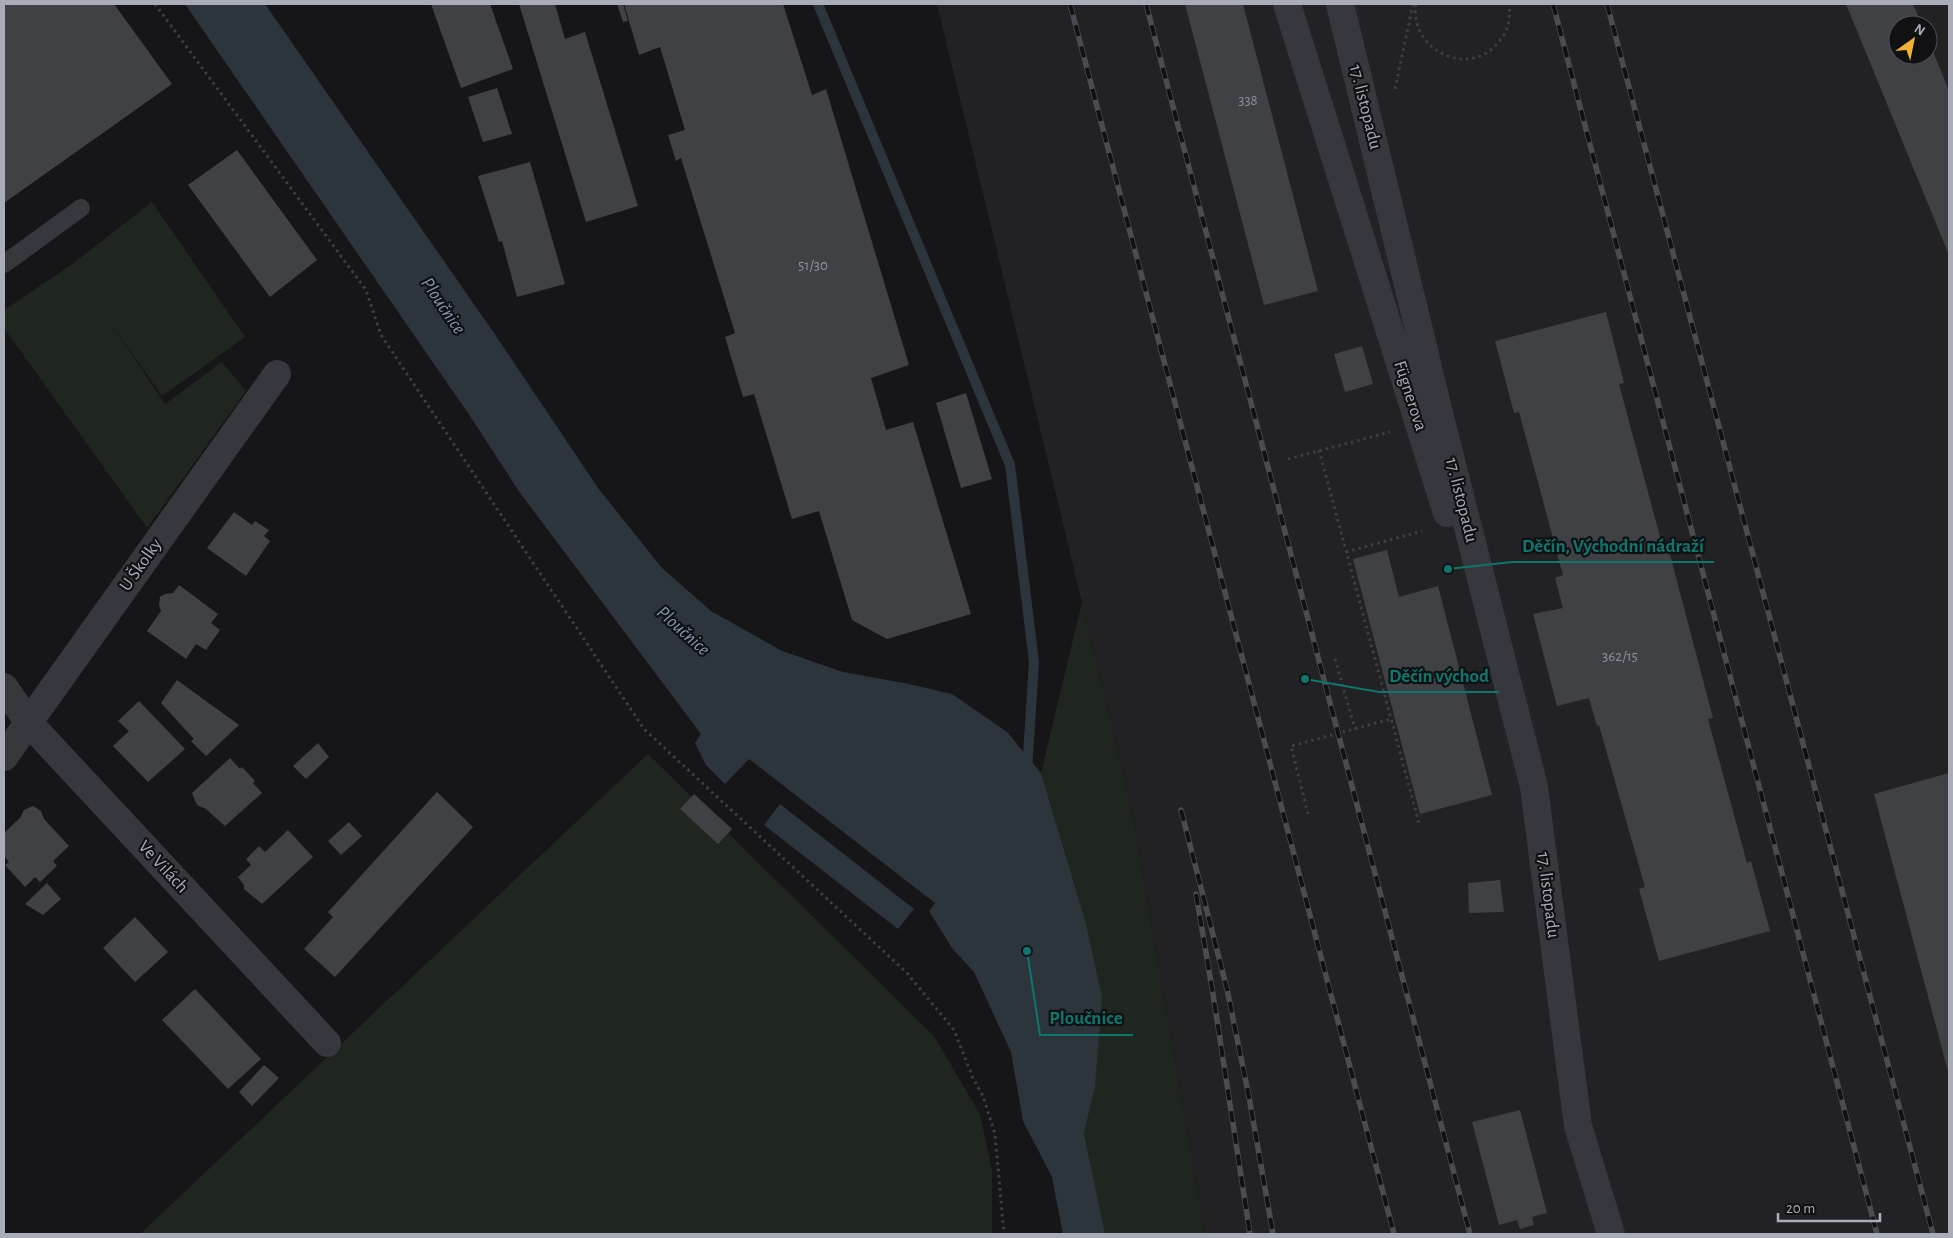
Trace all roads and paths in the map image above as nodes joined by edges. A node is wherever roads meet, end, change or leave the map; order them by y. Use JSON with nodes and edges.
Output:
{"nodes":[{"id":1,"x":155,"y":4,"type":"edge"},
{"id":2,"x":1287,"y":4,"type":"edge"},
{"id":3,"x":1340,"y":4,"type":"edge"},
{"id":4,"x":1414,"y":4,"type":"edge"},
{"id":5,"x":1509,"y":4,"type":"edge"},
{"id":6,"x":1393,"y":98,"type":"dead end"},
{"id":7,"x":81,"y":208,"type":"dead end"},
{"id":8,"x":4,"y":264,"type":"edge"},
{"id":9,"x":277,"y":374,"type":"dead end"},
{"id":10,"x":1419,"y":424,"type":"junction"},
{"id":11,"x":1319,"y":450,"type":"junction"},
{"id":12,"x":1288,"y":459,"type":"dead end"},
{"id":13,"x":1450,"y":523,"type":"junction"},
{"id":14,"x":1346,"y":552,"type":"junction"},
{"id":15,"x":1335,"y":659,"type":"dead end"},
{"id":16,"x":4,"y":687,"type":"edge"},
{"id":17,"x":1391,"y":719,"type":"junction"},
{"id":18,"x":28,"y":723,"type":"junction"},
{"id":19,"x":1355,"y":729,"type":"junction"},
{"id":20,"x":4,"y":757,"type":"edge"},
{"id":21,"x":1534,"y":787,"type":"junction"},
{"id":22,"x":1308,"y":814,"type":"dead end"},
{"id":23,"x":1420,"y":827,"type":"dead end"},
{"id":24,"x":327,"y":1043,"type":"dead end"},
{"id":25,"x":1004,"y":1234,"type":"edge"},
{"id":26,"x":1611,"y":1234,"type":"edge"}],
"edges":[{"from":1,"to":25,"type":"path"},
{"from":2,"to":10,"type":"street","name":"Fügnerova"},
{"from":3,"to":21,"type":"street","name":"17. listopadu"},
{"from":4,"to":5,"type":"path"},
{"from":4,"to":6,"type":"path"},
{"from":7,"to":8,"type":"lane"},
{"from":9,"to":18,"type":"street","name":"U Školky"},
{"from":10,"to":11,"type":"path"},
{"from":10,"to":13,"type":"street","name":"Fügnerova"},
{"from":11,"to":12,"type":"path"},
{"from":11,"to":14,"type":"path"},
{"from":13,"to":14,"type":"path"},
{"from":13,"to":21,"type":"street","name":"Fügnerova"},
{"from":14,"to":17,"type":"path"},
{"from":15,"to":19,"type":"path"},
{"from":16,"to":18,"type":"street","name":"Ve Vilách"},
{"from":17,"to":19,"type":"path"},
{"from":17,"to":23,"type":"path"},
{"from":18,"to":20,"type":"street","name":"U Školky"},
{"from":18,"to":24,"type":"street","name":"Ve Vilách"},
{"from":19,"to":22,"type":"path"},
{"from":21,"to":26,"type":"street","name":"17. listopadu"}]}
